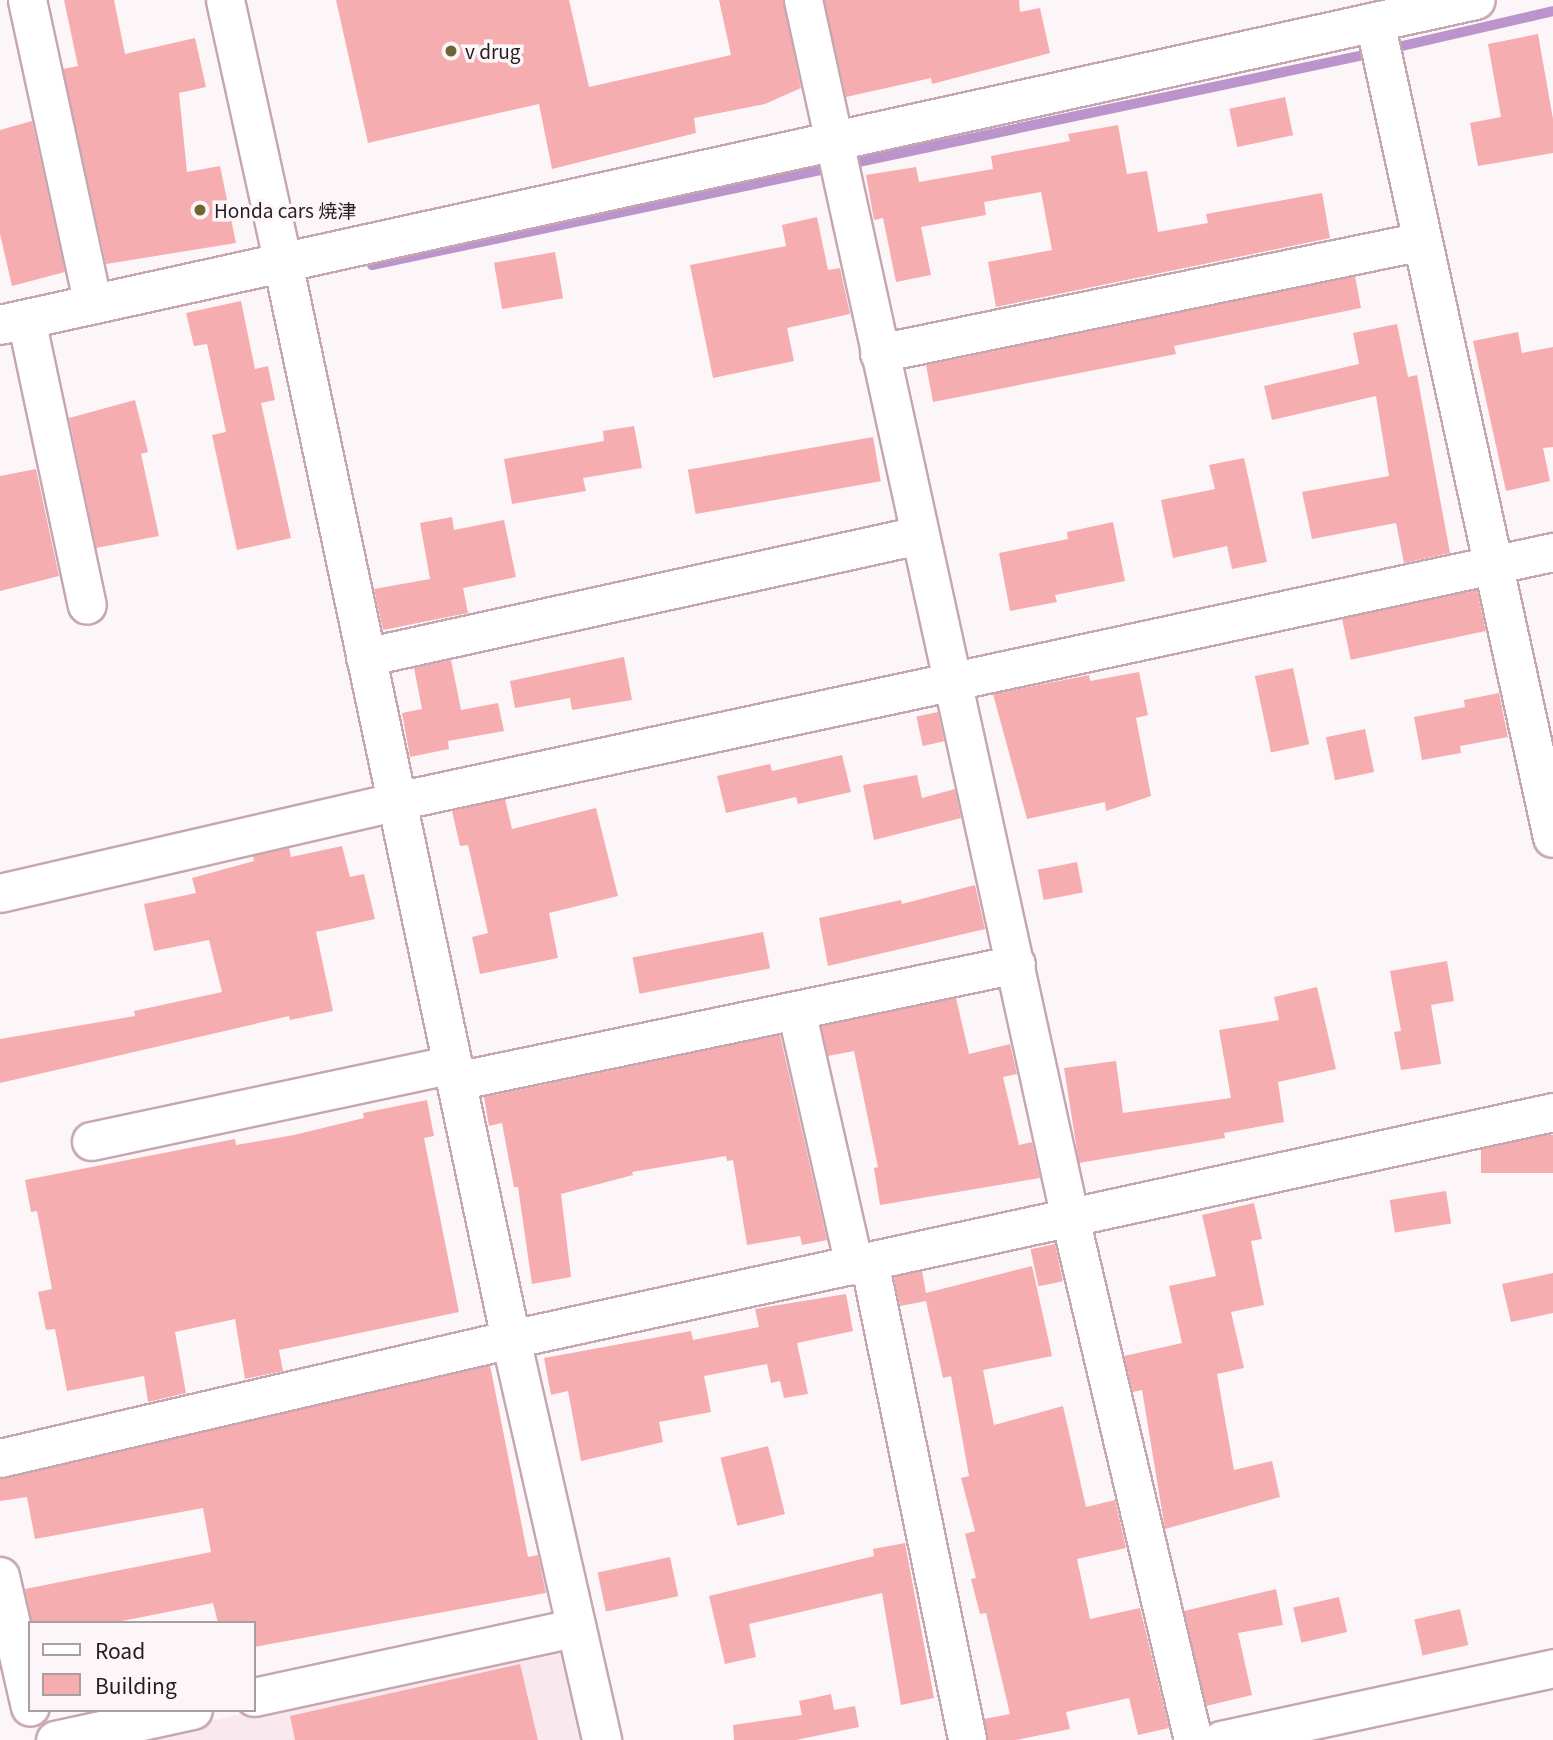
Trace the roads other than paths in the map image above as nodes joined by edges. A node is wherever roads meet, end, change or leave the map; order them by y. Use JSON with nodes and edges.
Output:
{"nodes":[{"id":1,"x":27,"y":0,"type":"edge"},
{"id":2,"x":225,"y":0,"type":"edge"},
{"id":3,"x":803,"y":0,"type":"edge"},
{"id":4,"x":1476,"y":0,"type":"edge"},
{"id":5,"x":1372,"y":11,"type":"edge"},
{"id":6,"x":835,"y":140,"type":"junction"},
{"id":7,"x":1422,"y":241,"type":"junction"},
{"id":8,"x":283,"y":263,"type":"junction"},
{"id":9,"x":93,"y":304,"type":"junction"},
{"id":10,"x":13,"y":322,"type":"edge"},
{"id":11,"x":879,"y":353,"type":"junction"},
{"id":12,"x":919,"y":535,"type":"junction"},
{"id":13,"x":1553,"y":552,"type":"edge"},
{"id":14,"x":1495,"y":565,"type":"junction"},
{"id":15,"x":87,"y":605,"type":"dead end"},
{"id":16,"x":365,"y":657,"type":"junction"},
{"id":17,"x":955,"y":683,"type":"junction"},
{"id":18,"x":397,"y":801,"type":"junction"},
{"id":19,"x":1553,"y":838,"type":"edge"},
{"id":20,"x":0,"y":893,"type":"edge"},
{"id":21,"x":1016,"y":964,"type":"junction"},
{"id":22,"x":796,"y":1010,"type":"junction"},
{"id":23,"x":454,"y":1073,"type":"junction"},
{"id":24,"x":1553,"y":1112,"type":"edge"},
{"id":25,"x":91,"y":1141,"type":"dead end"},
{"id":26,"x":1070,"y":1218,"type":"junction"},
{"id":27,"x":862,"y":1263,"type":"junction"},
{"id":28,"x":511,"y":1339,"type":"junction"},
{"id":29,"x":0,"y":1458,"type":"edge"},
{"id":30,"x":0,"y":1576,"type":"edge"},
{"id":31,"x":577,"y":1627,"type":"junction"},
{"id":32,"x":1553,"y":1668,"type":"edge"},
{"id":33,"x":10,"y":1669,"type":"edge"},
{"id":34,"x":256,"y":1697,"type":"edge"},
{"id":35,"x":28,"y":1705,"type":"edge"},
{"id":36,"x":31,"y":1712,"type":"edge"},
{"id":37,"x":183,"y":1712,"type":"edge"},
{"id":38,"x":37,"y":1740,"type":"edge"},
{"id":39,"x":55,"y":1740,"type":"edge"},
{"id":40,"x":602,"y":1740,"type":"edge"},
{"id":41,"x":967,"y":1740,"type":"edge"},
{"id":42,"x":1193,"y":1740,"type":"edge"},
{"id":43,"x":1221,"y":1740,"type":"edge"}],
"edges":[{"from":1,"to":9,"type":"street"},
{"from":2,"to":8,"type":"street"},
{"from":3,"to":6,"type":"street"},
{"from":4,"to":5,"type":"street"},
{"from":5,"to":6,"type":"street"},
{"from":5,"to":7,"type":"street"},
{"from":6,"to":8,"type":"street"},
{"from":6,"to":11,"type":"street"},
{"from":7,"to":11,"type":"street"},
{"from":7,"to":14,"type":"street"},
{"from":8,"to":9,"type":"street"},
{"from":8,"to":16,"type":"street"},
{"from":9,"to":10,"type":"street"},
{"from":10,"to":15,"type":"street"},
{"from":11,"to":12,"type":"street"},
{"from":12,"to":16,"type":"street"},
{"from":12,"to":17,"type":"street"},
{"from":13,"to":14,"type":"street"},
{"from":14,"to":17,"type":"street"},
{"from":14,"to":19,"type":"street"},
{"from":16,"to":18,"type":"street"},
{"from":17,"to":18,"type":"street"},
{"from":17,"to":21,"type":"street"},
{"from":18,"to":20,"type":"street"},
{"from":18,"to":23,"type":"street"},
{"from":21,"to":22,"type":"street"},
{"from":21,"to":26,"type":"street"},
{"from":22,"to":23,"type":"street"},
{"from":22,"to":27,"type":"street"},
{"from":23,"to":25,"type":"street"},
{"from":23,"to":28,"type":"street"},
{"from":24,"to":26,"type":"street"},
{"from":26,"to":27,"type":"street"},
{"from":26,"to":42,"type":"street"},
{"from":27,"to":28,"type":"street"},
{"from":27,"to":41,"type":"street"},
{"from":28,"to":29,"type":"street"},
{"from":28,"to":31,"type":"street"},
{"from":30,"to":33,"type":"street"},
{"from":31,"to":34,"type":"street"},
{"from":31,"to":40,"type":"street"},
{"from":32,"to":43,"type":"street"},
{"from":33,"to":35,"type":"street"},
{"from":36,"to":38,"type":"street"},
{"from":37,"to":39,"type":"street"}]}
